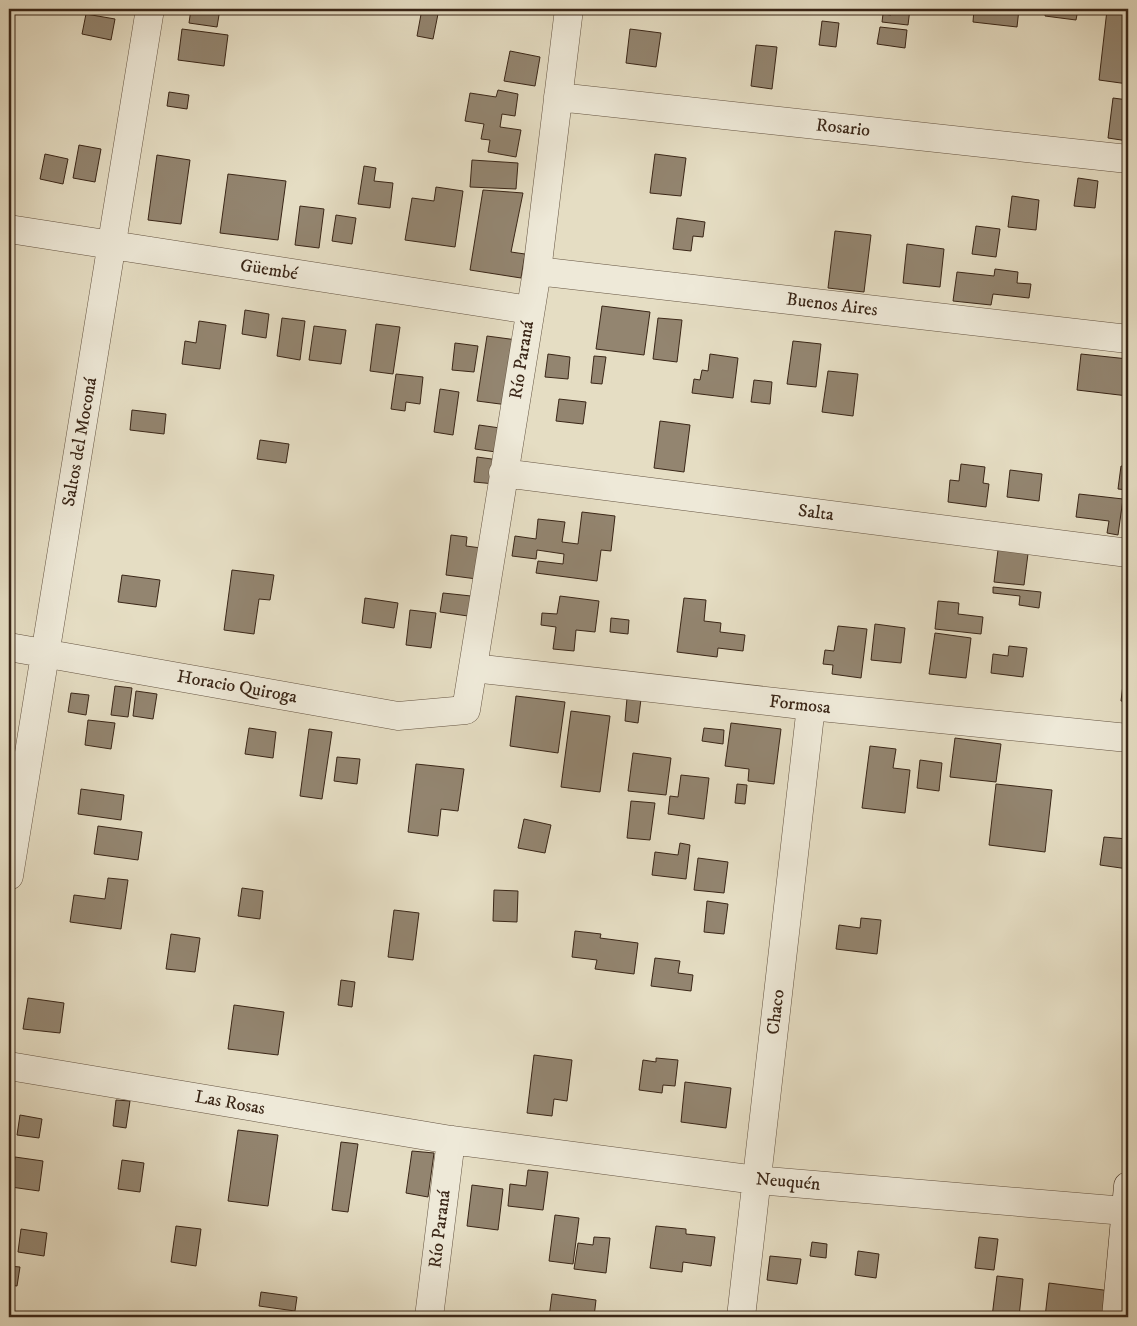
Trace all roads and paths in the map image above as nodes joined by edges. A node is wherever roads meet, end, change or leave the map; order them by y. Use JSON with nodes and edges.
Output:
{"nodes":[{"id":1,"x":150,"y":9,"type":"edge"},
{"id":2,"x":569,"y":9,"type":"edge"},
{"id":3,"x":558,"y":97,"type":"junction"},
{"id":4,"x":1128,"y":159,"type":"edge"},
{"id":5,"x":9,"y":229,"type":"edge"},
{"id":6,"x":113,"y":245,"type":"junction"},
{"id":7,"x":537,"y":271,"type":"junction"},
{"id":8,"x":530,"y":310,"type":"junction"},
{"id":9,"x":1128,"y":339,"type":"edge"},
{"id":10,"x":503,"y":473,"type":"junction"},
{"id":11,"x":1128,"y":553,"type":"edge"},
{"id":12,"x":9,"y":647,"type":"edge"},
{"id":13,"x":44,"y":653,"type":"junction"},
{"id":14,"x":473,"y":668,"type":"junction"},
{"id":15,"x":811,"y":706,"type":"junction"},
{"id":16,"x":466,"y":710,"type":"joint"},
{"id":17,"x":1128,"y":738,"type":"edge"},
{"id":18,"x":9,"y":876,"type":"edge"},
{"id":19,"x":9,"y":1066,"type":"edge"},
{"id":20,"x":451,"y":1140,"type":"junction"},
{"id":21,"x":756,"y":1180,"type":"junction"},
{"id":22,"x":1127,"y":1217,"type":"edge"},
{"id":23,"x":430,"y":1317,"type":"edge"},
{"id":24,"x":741,"y":1317,"type":"edge"},
{"id":25,"x":1116,"y":1317,"type":"edge"}],
"edges":[{"from":1,"to":6,"type":"street","name":"Saltos del Moconá"},
{"from":2,"to":3,"type":"street","name":"Río Paraná"},
{"from":3,"to":4,"type":"street","name":"Rosario"},
{"from":3,"to":7,"type":"street","name":"Río Paraná"},
{"from":5,"to":6,"type":"street","name":"Güembé"},
{"from":6,"to":8,"type":"street","name":"Güembé"},
{"from":6,"to":13,"type":"street","name":"Saltos del Moconá"},
{"from":7,"to":8,"type":"street","name":"Río Paraná"},
{"from":7,"to":9,"type":"street","name":"Buenos Aires"},
{"from":8,"to":10,"type":"street","name":"Río Paraná"},
{"from":10,"to":11,"type":"street","name":"Salta"},
{"from":10,"to":14,"type":"street","name":"Río Paraná"},
{"from":12,"to":13,"type":"street","name":"Horacio Quiroga"},
{"from":13,"to":16,"type":"street","name":"Horacio Quiroga"},
{"from":13,"to":18,"type":"street","name":"Saltos del Moconá"},
{"from":14,"to":15,"type":"street","name":"Formosa"},
{"from":14,"to":16,"type":"street","name":"Río Paraná"},
{"from":15,"to":17,"type":"street","name":"Formosa"},
{"from":15,"to":21,"type":"street","name":"Chaco"},
{"from":19,"to":20,"type":"street","name":"Las Rosas"},
{"from":20,"to":21,"type":"street","name":"Neuquén"},
{"from":20,"to":23,"type":"street","name":"Río Paraná"},
{"from":21,"to":22,"type":"street","name":"Neuquén"},
{"from":21,"to":24,"type":"street","name":"Chaco"},
{"from":22,"to":25,"type":"street"}]}
